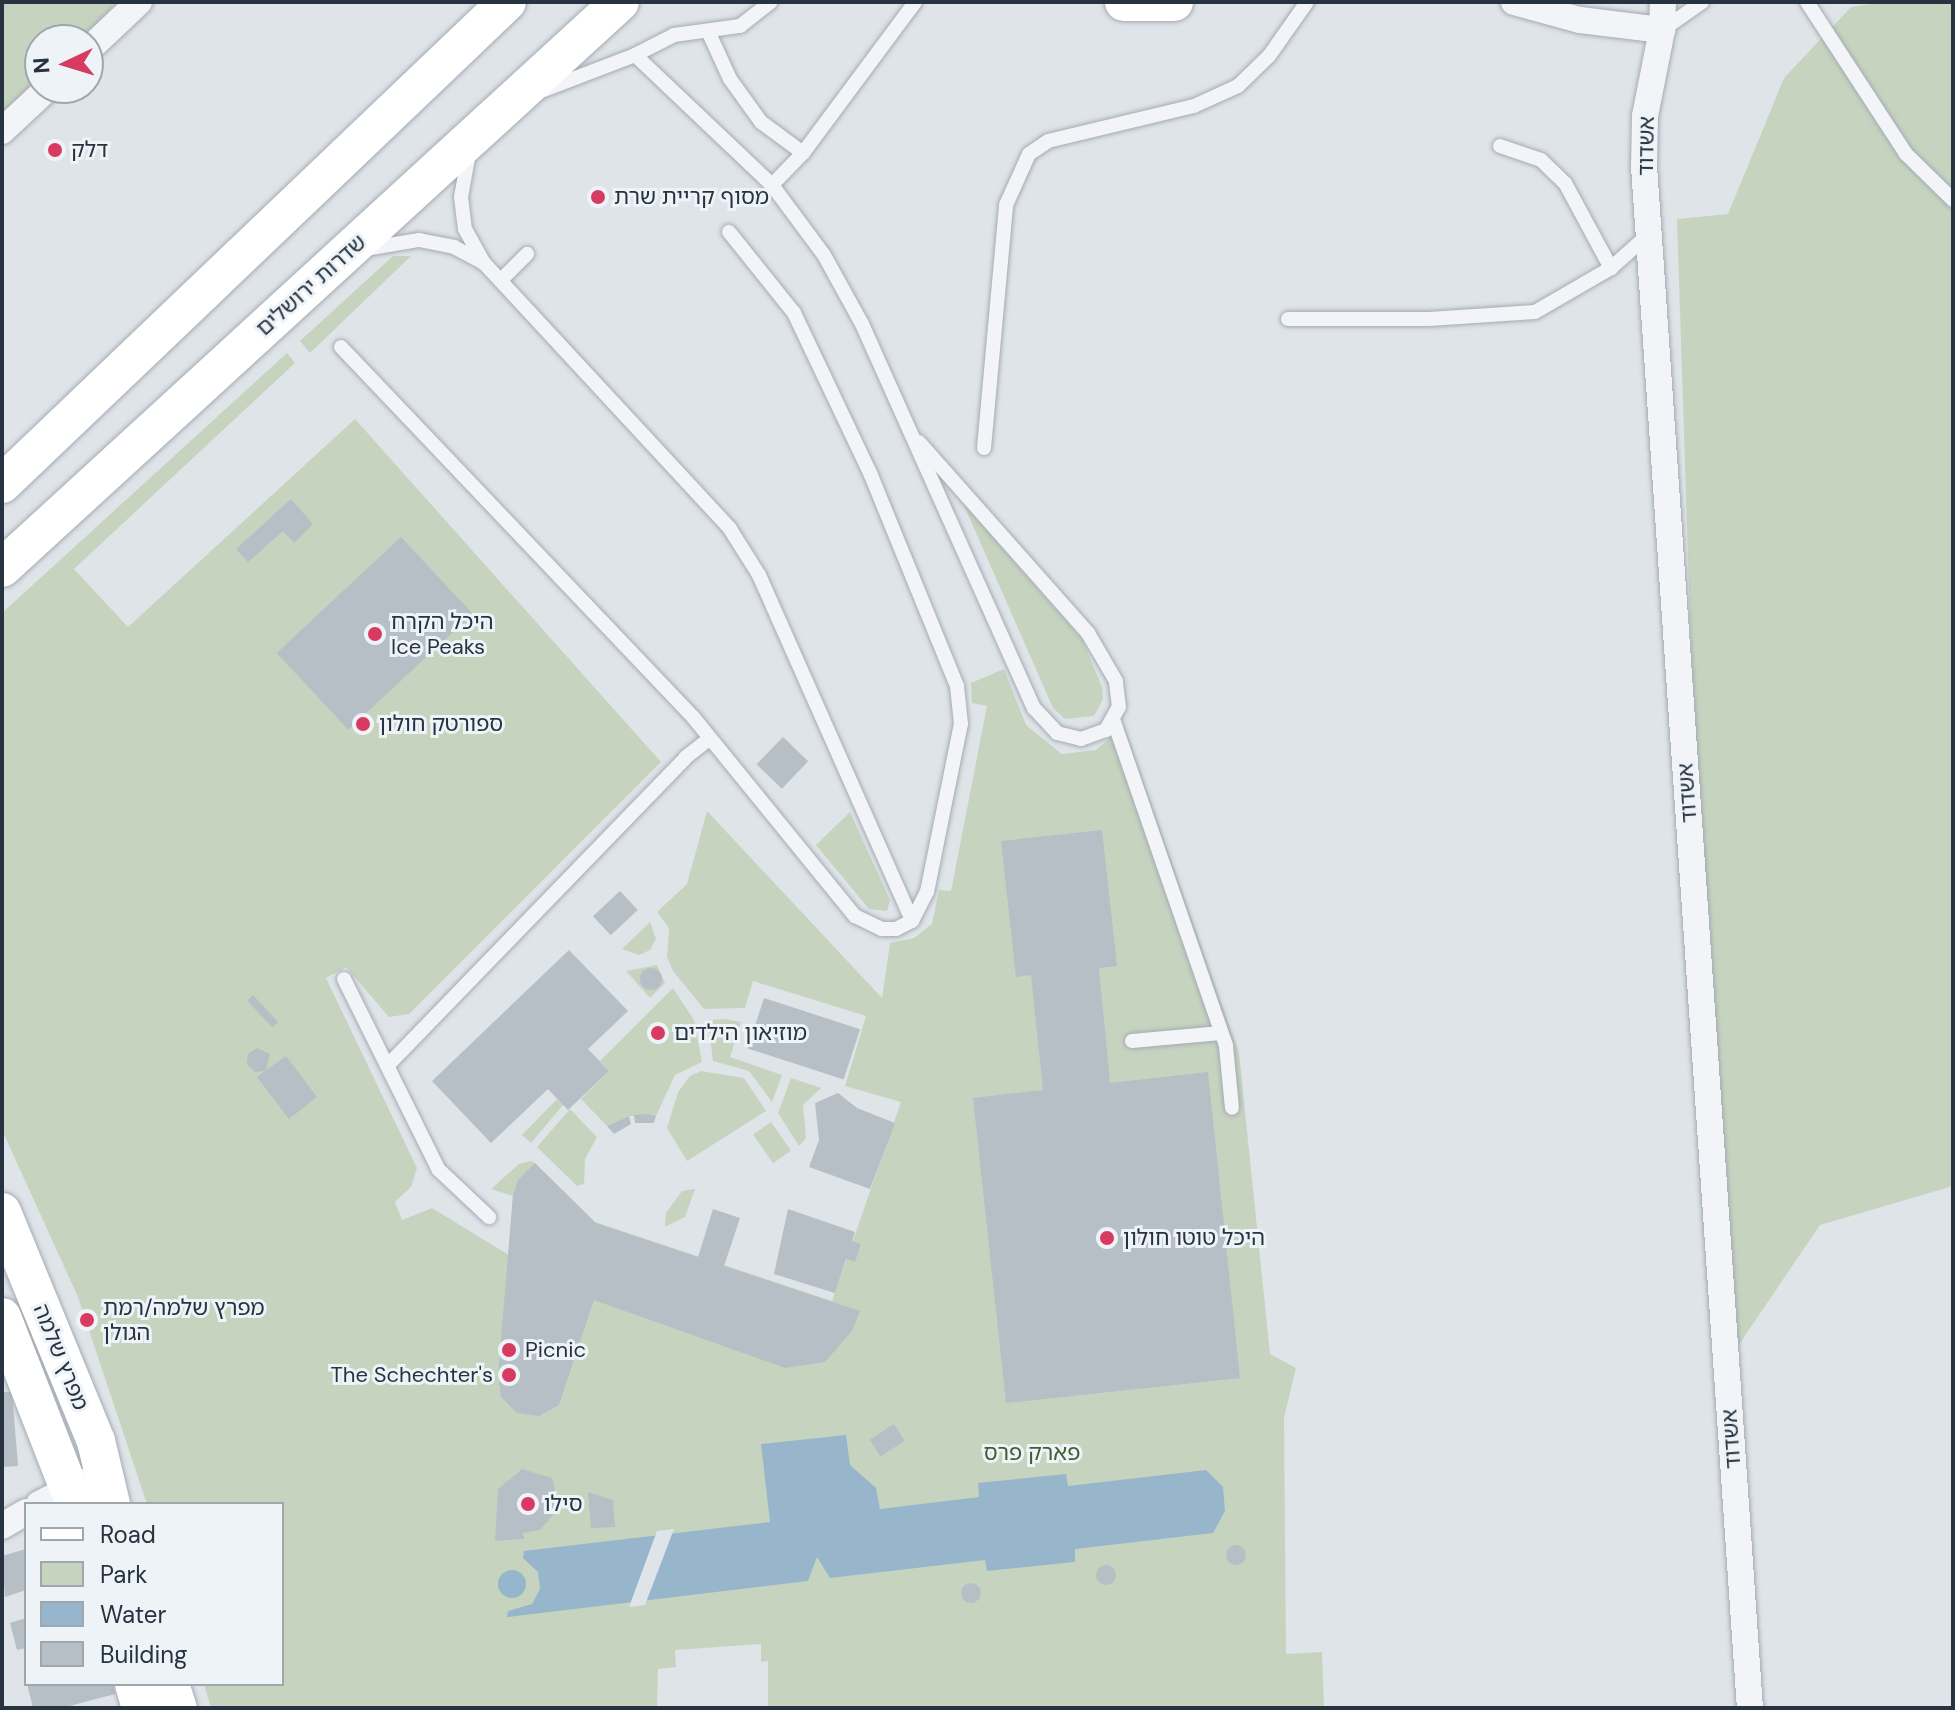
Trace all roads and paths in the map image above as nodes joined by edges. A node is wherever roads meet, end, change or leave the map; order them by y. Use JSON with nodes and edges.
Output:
{"nodes":[{"id":1,"x":139,"y":2,"type":"edge"},
{"id":2,"x":507,"y":2,"type":"edge"},
{"id":3,"x":620,"y":2,"type":"edge"},
{"id":4,"x":771,"y":2,"type":"edge"},
{"id":5,"x":915,"y":2,"type":"edge"},
{"id":6,"x":1124,"y":2,"type":"edge"},
{"id":7,"x":1174,"y":2,"type":"edge"},
{"id":8,"x":1307,"y":2,"type":"edge"},
{"id":9,"x":1514,"y":2,"type":"edge"},
{"id":10,"x":1663,"y":2,"type":"edge"},
{"id":11,"x":1702,"y":2,"type":"edge"},
{"id":12,"x":1807,"y":2,"type":"edge"},
{"id":13,"x":1662,"y":30,"type":"junction"},
{"id":14,"x":708,"y":31,"type":"junction"},
{"id":15,"x":104,"y":35,"type":"edge"},
{"id":16,"x":635,"y":55,"type":"junction"},
{"id":17,"x":517,"y":100,"type":"junction"},
{"id":18,"x":31,"y":104,"type":"edge"},
{"id":19,"x":2,"y":131,"type":"edge"},
{"id":20,"x":471,"y":140,"type":"junction"},
{"id":21,"x":1500,"y":146,"type":"dead end"},
{"id":22,"x":803,"y":153,"type":"junction"},
{"id":23,"x":772,"y":185,"type":"junction"},
{"id":24,"x":1953,"y":200,"type":"edge"},
{"id":25,"x":729,"y":232,"type":"dead end"},
{"id":26,"x":1649,"y":234,"type":"junction"},
{"id":27,"x":527,"y":254,"type":"dead end"},
{"id":28,"x":484,"y":263,"type":"junction"},
{"id":29,"x":332,"y":266,"type":"junction"},
{"id":30,"x":1611,"y":268,"type":"junction"},
{"id":31,"x":501,"y":280,"type":"junction"},
{"id":32,"x":177,"y":319,"type":"junction"},
{"id":33,"x":1288,"y":319,"type":"dead end"},
{"id":34,"x":341,"y":347,"type":"dead end"},
{"id":35,"x":919,"y":442,"type":"junction"},
{"id":36,"x":984,"y":448,"type":"dead end"},
{"id":37,"x":2,"y":484,"type":"edge"},
{"id":38,"x":2,"y":506,"type":"edge"},
{"id":39,"x":2,"y":568,"type":"edge"},
{"id":40,"x":1114,"y":722,"type":"junction"},
{"id":41,"x":708,"y":740,"type":"junction"},
{"id":42,"x":912,"y":921,"type":"junction"},
{"id":43,"x":344,"y":979,"type":"dead end"},
{"id":44,"x":1221,"y":1033,"type":"junction"},
{"id":45,"x":1132,"y":1041,"type":"dead end"},
{"id":46,"x":388,"y":1065,"type":"junction"},
{"id":47,"x":1232,"y":1108,"type":"dead end"},
{"id":48,"x":2,"y":1212,"type":"edge"},
{"id":49,"x":489,"y":1217,"type":"dead end"},
{"id":50,"x":2,"y":1317,"type":"edge"},
{"id":51,"x":79,"y":1495,"type":"edge"},
{"id":52,"x":24,"y":1513,"type":"edge"},
{"id":53,"x":2,"y":1526,"type":"edge"},
{"id":54,"x":135,"y":1686,"type":"edge"},
{"id":55,"x":171,"y":1686,"type":"edge"},
{"id":56,"x":141,"y":1708,"type":"edge"},
{"id":57,"x":178,"y":1708,"type":"edge"},
{"id":58,"x":1750,"y":1708,"type":"edge"}],
"edges":[{"from":1,"to":15,"type":"street"},
{"from":2,"to":32,"type":"main road"},
{"from":3,"to":17,"type":"main road","name":"שדרות ירושלים"},
{"from":4,"to":14,"type":"lane"},
{"from":5,"to":22,"type":"lane"},
{"from":6,"to":7,"type":"main road"},
{"from":8,"to":36,"type":"lane"},
{"from":9,"to":13,"type":"street"},
{"from":10,"to":13,"type":"street","name":"אשדוד"},
{"from":11,"to":13,"type":"lane"},
{"from":12,"to":24,"type":"lane"},
{"from":13,"to":26,"type":"street","name":"אשדוד"},
{"from":14,"to":16,"type":"lane"},
{"from":14,"to":22,"type":"lane"},
{"from":16,"to":17,"type":"lane"},
{"from":16,"to":23,"type":"lane"},
{"from":17,"to":20,"type":"main road","name":"שדרות ירושלים"},
{"from":18,"to":19,"type":"street"},
{"from":20,"to":28,"type":"lane"},
{"from":20,"to":29,"type":"main road","name":"שדרות ירושלים"},
{"from":21,"to":30,"type":"lane"},
{"from":22,"to":23,"type":"lane"},
{"from":23,"to":35,"type":"lane"},
{"from":25,"to":42,"type":"lane"},
{"from":26,"to":30,"type":"lane"},
{"from":26,"to":58,"type":"street","name":"אשדוד"},
{"from":27,"to":31,"type":"lane"},
{"from":28,"to":29,"type":"lane"},
{"from":28,"to":31,"type":"lane"},
{"from":29,"to":39,"type":"main road","name":"שדרות ירושלים"},
{"from":30,"to":33,"type":"lane"},
{"from":31,"to":42,"type":"lane"},
{"from":32,"to":37,"type":"main road"},
{"from":32,"to":38,"type":"main road"},
{"from":34,"to":41,"type":"lane"},
{"from":35,"to":40,"type":"lane"},
{"from":35,"to":40,"type":"lane"},
{"from":40,"to":44,"type":"lane"},
{"from":41,"to":42,"type":"lane"},
{"from":41,"to":46,"type":"lane"},
{"from":43,"to":46,"type":"lane"},
{"from":44,"to":45,"type":"lane"},
{"from":44,"to":47,"type":"lane"},
{"from":46,"to":49,"type":"lane"},
{"from":48,"to":51,"type":"main road","name":"מפרץ שלמה"},
{"from":50,"to":51,"type":"main road","name":"מפרץ שלמה"},
{"from":52,"to":53,"type":"street"},
{"from":54,"to":56,"type":"main road"},
{"from":55,"to":57,"type":"main road"}]}
